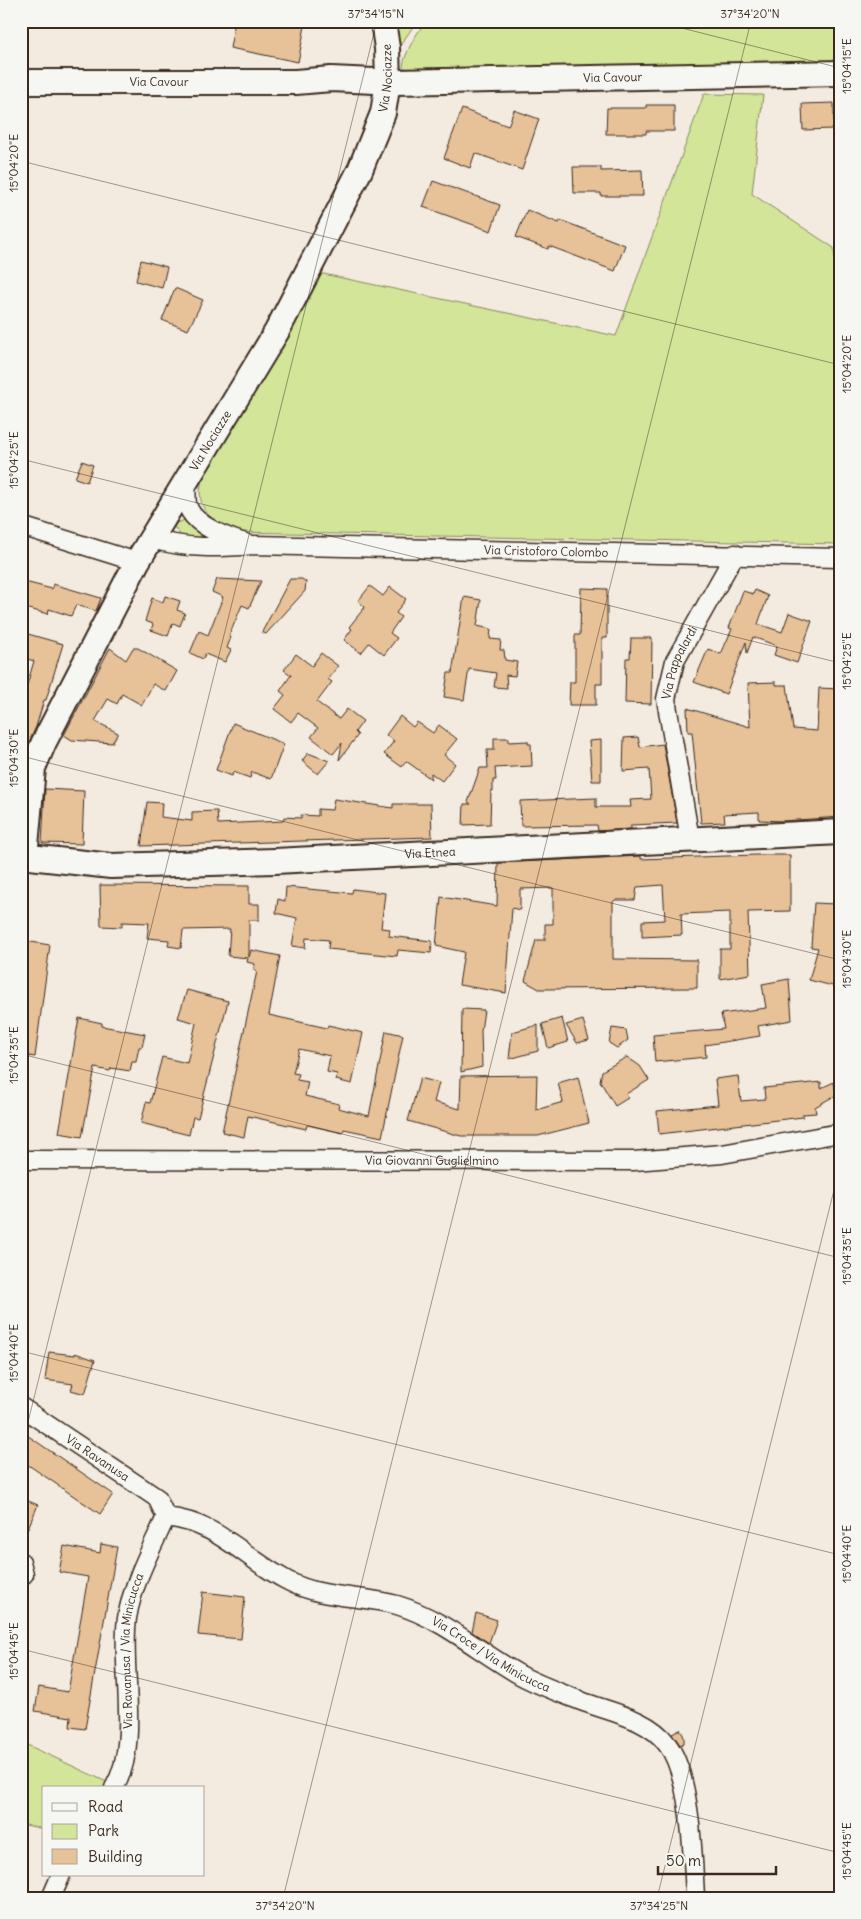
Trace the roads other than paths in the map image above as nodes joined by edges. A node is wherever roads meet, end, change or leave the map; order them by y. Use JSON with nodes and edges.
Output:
{"nodes":[{"id":1,"x":383,"y":21,"type":"edge"},
{"id":2,"x":840,"y":73,"type":"edge"},
{"id":3,"x":21,"y":82,"type":"edge"},
{"id":4,"x":388,"y":82,"type":"junction"},
{"id":5,"x":178,"y":509,"type":"junction"},
{"id":6,"x":21,"y":526,"type":"edge"},
{"id":7,"x":152,"y":539,"type":"junction"},
{"id":8,"x":252,"y":545,"type":"junction"},
{"id":9,"x":735,"y":554,"type":"junction"},
{"id":10,"x":840,"y":558,"type":"edge"},
{"id":11,"x":137,"y":562,"type":"junction"},
{"id":12,"x":840,"y":832,"type":"edge"},
{"id":13,"x":690,"y":839,"type":"junction"},
{"id":14,"x":23,"y":857,"type":"edge"},
{"id":15,"x":840,"y":1133,"type":"edge"},
{"id":16,"x":21,"y":1160,"type":"edge"},
{"id":17,"x":21,"y":1407,"type":"edge"},
{"id":18,"x":166,"y":1518,"type":"junction"},
{"id":19,"x":115,"y":1786,"type":"edge"},
{"id":20,"x":61,"y":1876,"type":"edge"},
{"id":21,"x":50,"y":1898,"type":"edge"},
{"id":22,"x":695,"y":1898,"type":"edge"}],
"edges":[{"from":1,"to":4,"type":"street","name":"Via Nociazze"},
{"from":2,"to":4,"type":"street","name":"Via Cavour"},
{"from":3,"to":4,"type":"street","name":"Via Cavour"},
{"from":4,"to":5,"type":"street","name":"Via Nociazze"},
{"from":5,"to":7,"type":"street","name":"Via Nociazze"},
{"from":5,"to":8,"type":"street"},
{"from":6,"to":11,"type":"street"},
{"from":7,"to":8,"type":"street"},
{"from":7,"to":11,"type":"street","name":"Via Nociazze"},
{"from":8,"to":9,"type":"street","name":"Via Cristoforo Colombo"},
{"from":9,"to":10,"type":"street","name":"Via Cristoforo Colombo"},
{"from":9,"to":13,"type":"street","name":"Via Pappalardi"},
{"from":11,"to":14,"type":"street","name":"Via Nociazze"},
{"from":12,"to":13,"type":"street","name":"Via Etnea"},
{"from":13,"to":14,"type":"street","name":"Via Etnea"},
{"from":15,"to":16,"type":"street","name":"Via Giovanni Guglielmino"},
{"from":17,"to":18,"type":"street","name":"Via Ravanusa"},
{"from":18,"to":19,"type":"street","name":"Via Ravanusa / Via Minicucca"},
{"from":18,"to":22,"type":"street","name":"Via Croce / Via Minicucca"},
{"from":20,"to":21,"type":"street"}]}
